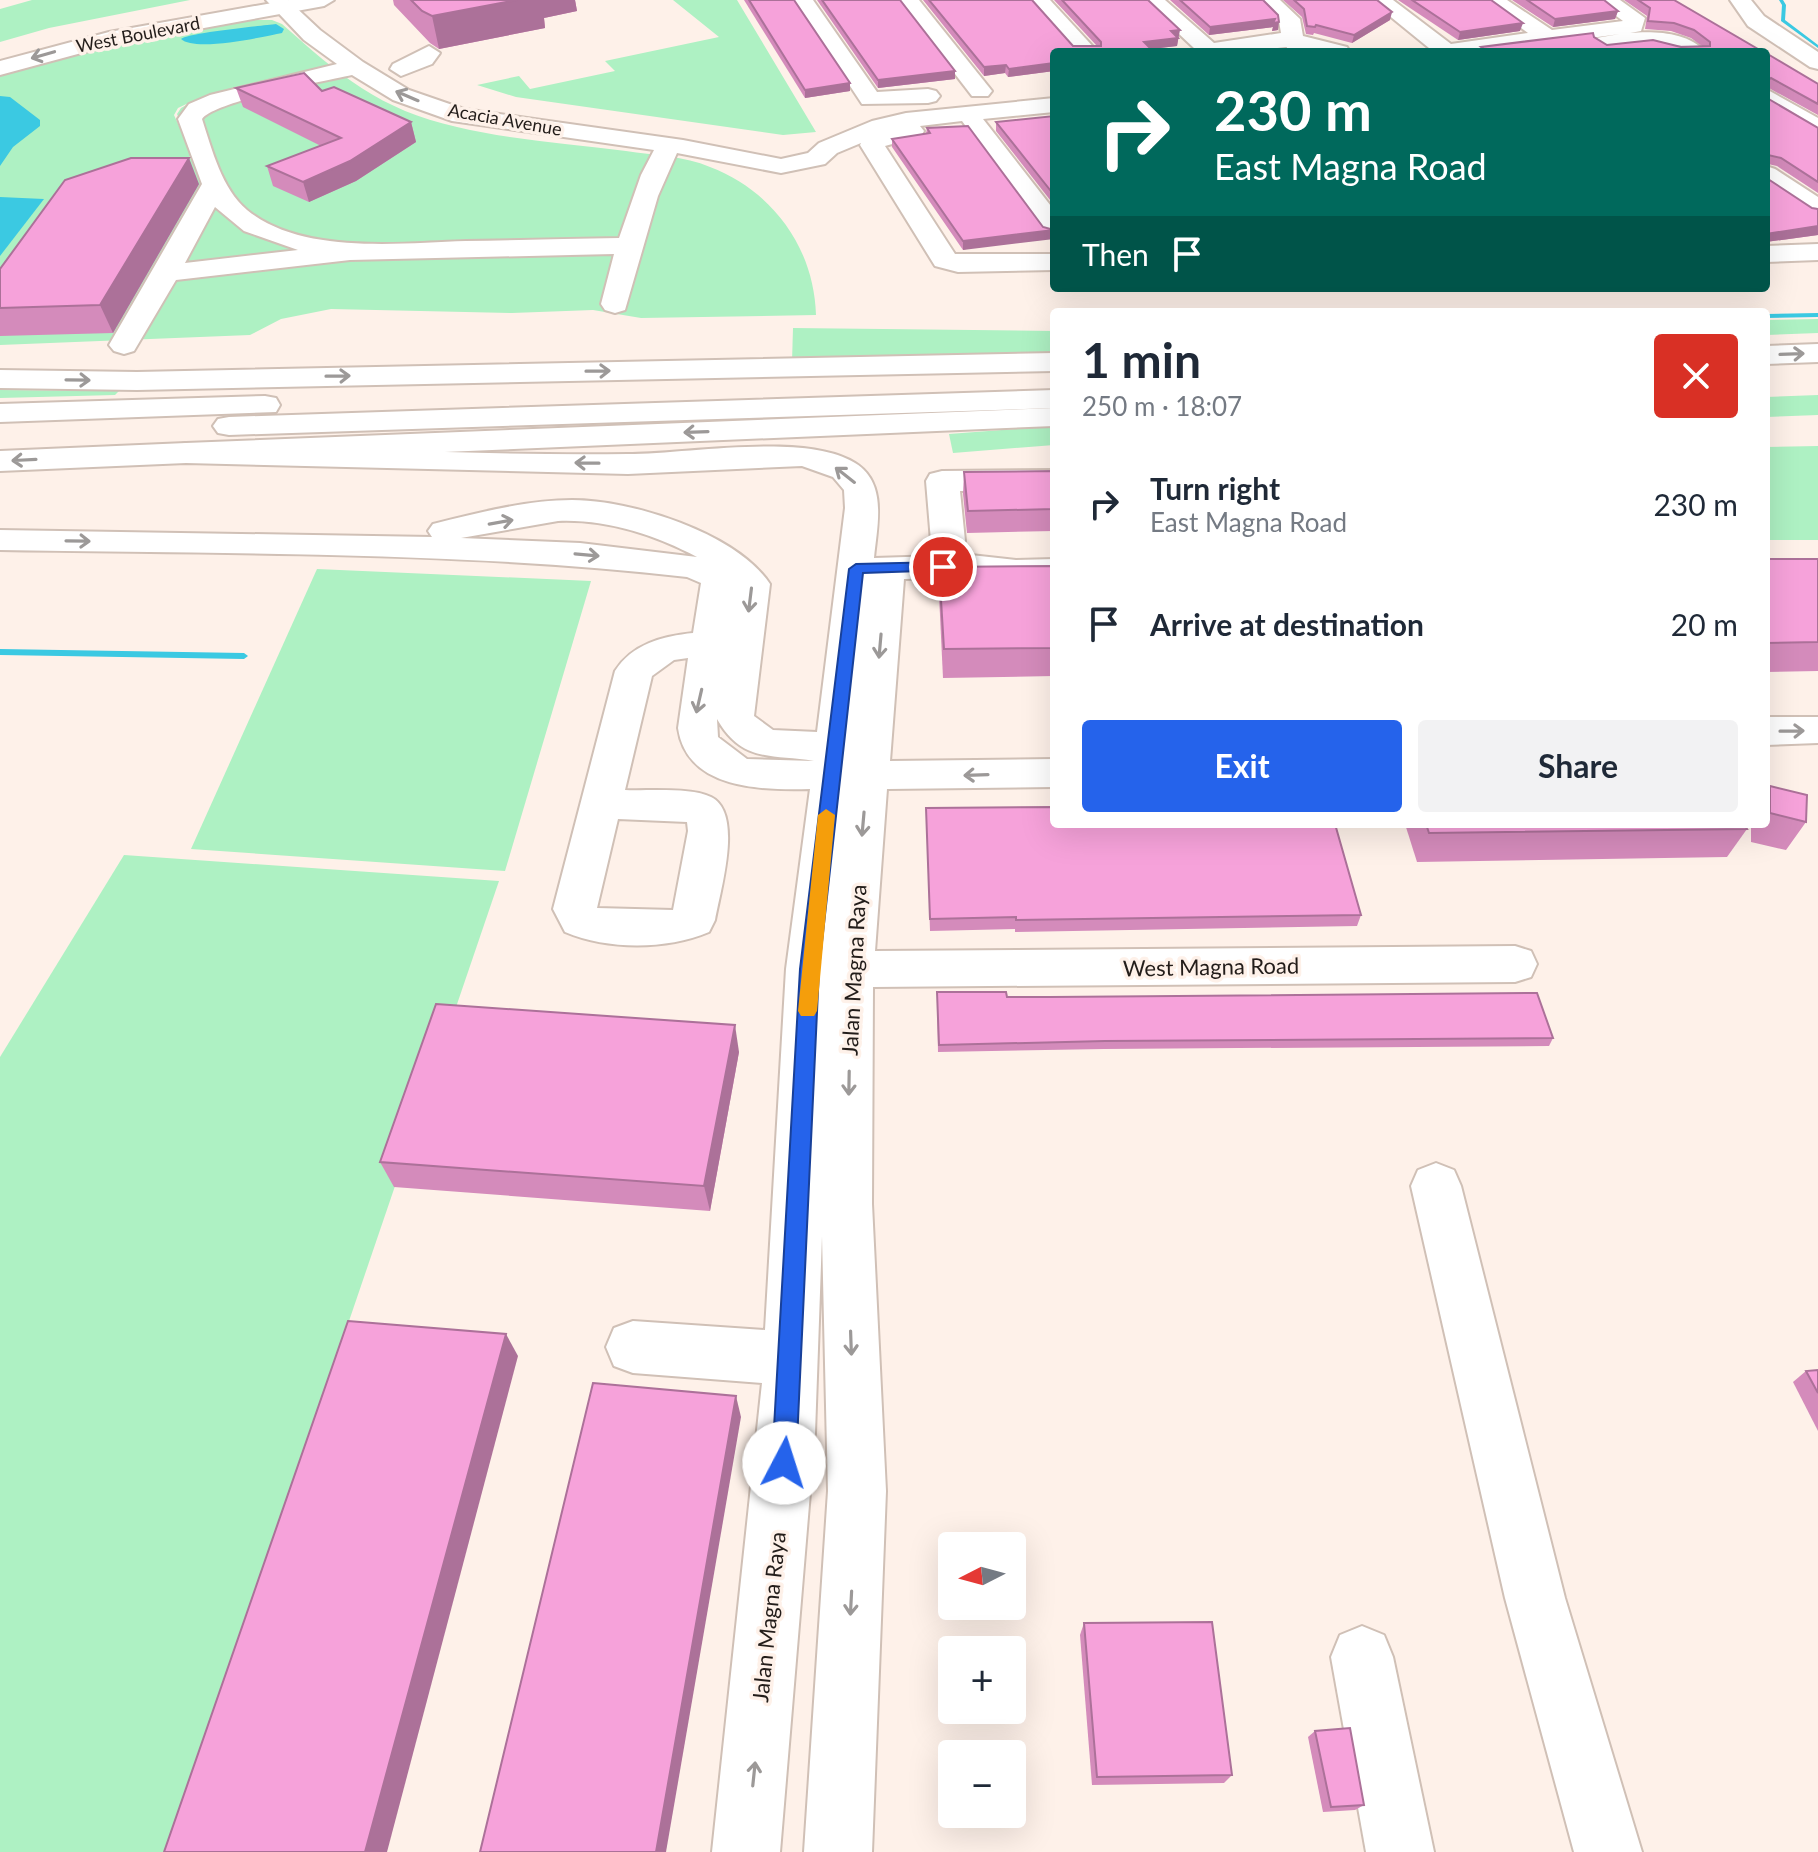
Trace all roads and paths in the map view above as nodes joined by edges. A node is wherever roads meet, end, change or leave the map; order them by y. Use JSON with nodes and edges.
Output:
{"nodes":[{"id":1,"x":214,"y":0,"type":"edge"},
{"id":2,"x":803,"y":0,"type":"edge"},
{"id":3,"x":908,"y":0,"type":"edge"},
{"id":4,"x":928,"y":0,"type":"edge"},
{"id":5,"x":1038,"y":0,"type":"edge"},
{"id":6,"x":1153,"y":0,"type":"edge"},
{"id":7,"x":1267,"y":0,"type":"edge"},
{"id":8,"x":1380,"y":0,"type":"edge"},
{"id":9,"x":1493,"y":0,"type":"edge"},
{"id":10,"x":1605,"y":0,"type":"edge"},
{"id":11,"x":1740,"y":0,"type":"edge"},
{"id":12,"x":280,"y":4,"type":"edge"},
{"id":13,"x":325,"y":5,"type":"edge"},
{"id":14,"x":1540,"y":45,"type":"edge"},
{"id":15,"x":0,"y":46,"type":"edge"},
{"id":16,"x":1083,"y":48,"type":"edge"},
{"id":17,"x":1203,"y":48,"type":"edge"},
{"id":18,"x":1222,"y":48,"type":"edge"},
{"id":19,"x":1289,"y":48,"type":"edge"},
{"id":20,"x":1438,"y":48,"type":"edge"},
{"id":21,"x":1491,"y":48,"type":"edge"},
{"id":22,"x":1561,"y":48,"type":"edge"},
{"id":23,"x":1586,"y":48,"type":"edge"},
{"id":24,"x":1687,"y":48,"type":"edge"},
{"id":25,"x":429,"y":53,"type":"edge"},
{"id":26,"x":1818,"y":62,"type":"edge"},
{"id":27,"x":355,"y":67,"type":"junction"},
{"id":28,"x":0,"y":68,"type":"edge"},
{"id":29,"x":1050,"y":84,"type":"edge"},
{"id":30,"x":990,"y":90,"type":"junction"},
{"id":31,"x":1050,"y":96,"type":"edge"},
{"id":32,"x":1770,"y":98,"type":"edge"},
{"id":33,"x":1050,"y":105,"type":"edge"},
{"id":34,"x":1050,"y":115,"type":"edge"},
{"id":35,"x":973,"y":123,"type":"junction"},
{"id":36,"x":1818,"y":128,"type":"edge"},
{"id":37,"x":670,"y":146,"type":"junction"},
{"id":38,"x":819,"y":154,"type":"junction"},
{"id":39,"x":782,"y":162,"type":"junction"},
{"id":40,"x":1770,"y":177,"type":"edge"},
{"id":41,"x":215,"y":183,"type":"junction"},
{"id":42,"x":1818,"y":208,"type":"edge"},
{"id":43,"x":1050,"y":223,"type":"edge"},
{"id":44,"x":632,"y":246,"type":"junction"},
{"id":45,"x":350,"y":252,"type":"junction"},
{"id":46,"x":1818,"y":252,"type":"edge"},
{"id":47,"x":1770,"y":254,"type":"edge"},
{"id":48,"x":1050,"y":262,"type":"edge"},
{"id":49,"x":166,"y":273,"type":"junction"},
{"id":50,"x":615,"y":304,"type":"dead end"},
{"id":51,"x":124,"y":345,"type":"dead end"},
{"id":52,"x":1818,"y":353,"type":"edge"},
{"id":53,"x":1770,"y":355,"type":"edge"},
{"id":54,"x":1050,"y":362,"type":"edge"},
{"id":55,"x":1818,"y":375,"type":"edge"},
{"id":56,"x":1770,"y":377,"type":"edge"},
{"id":57,"x":0,"y":379,"type":"edge"},
{"id":58,"x":1050,"y":379,"type":"edge"},
{"id":59,"x":1050,"y":399,"type":"edge"},
{"id":60,"x":0,"y":413,"type":"edge"},
{"id":61,"x":1050,"y":417,"type":"edge"},
{"id":62,"x":0,"y":434,"type":"edge"},
{"id":63,"x":186,"y":453,"type":"junction"},
{"id":64,"x":0,"y":461,"type":"edge"},
{"id":65,"x":1050,"y":480,"type":"edge"},
{"id":66,"x":0,"y":540,"type":"edge"},
{"id":67,"x":948,"y":541,"type":"dead end"},
{"id":68,"x":369,"y":545,"type":"junction"},
{"id":69,"x":872,"y":568,"type":"junction"},
{"id":70,"x":1050,"y":570,"type":"edge"},
{"id":71,"x":711,"y":644,"type":"junction"},
{"id":72,"x":1818,"y":730,"type":"edge"},
{"id":73,"x":1770,"y":731,"type":"edge"},
{"id":74,"x":1050,"y":743,"type":"edge"},
{"id":75,"x":1818,"y":760,"type":"edge"},
{"id":76,"x":851,"y":761,"type":"junction"},
{"id":77,"x":1770,"y":761,"type":"edge"},
{"id":78,"x":1050,"y":773,"type":"edge"},
{"id":79,"x":603,"y":804,"type":"dead end"},
{"id":80,"x":1515,"y":964,"type":"dead end"},
{"id":81,"x":830,"y":970,"type":"junction"},
{"id":82,"x":1436,"y":1186,"type":"dead end"},
{"id":83,"x":633,"y":1347,"type":"dead end"},
{"id":84,"x":791,"y":1359,"type":"junction"},
{"id":85,"x":1362,"y":1657,"type":"dead end"},
{"id":86,"x":746,"y":1852,"type":"edge"},
{"id":87,"x":838,"y":1852,"type":"edge"},
{"id":88,"x":1400,"y":1852,"type":"edge"},
{"id":89,"x":1608,"y":1852,"type":"edge"}],
"edges":[{"from":1,"to":15,"type":"main road","name":"West Boulevard"},
{"from":2,"to":30,"type":"main road"},
{"from":3,"to":30,"type":"main road"},
{"from":4,"to":30,"type":"main road"},
{"from":5,"to":16,"type":"main road"},
{"from":6,"to":17,"type":"main road"},
{"from":7,"to":19,"type":"main road"},
{"from":8,"to":20,"type":"main road"},
{"from":9,"to":14,"type":"main road"},
{"from":10,"to":14,"type":"main road"},
{"from":11,"to":26,"type":"main road"},
{"from":12,"to":13,"type":"main road","name":"West Boulevard"},
{"from":12,"to":27,"type":"main road","name":"Acacia Avenue"},
{"from":12,"to":28,"type":"main road","name":"West Boulevard","one_way":true},
{"from":14,"to":21,"type":"main road"},
{"from":14,"to":22,"type":"main road"},
{"from":18,"to":19,"type":"main road"},
{"from":23,"to":24,"type":"main road"},
{"from":25,"to":39,"type":"main road","name":"Acacia Avenue"},
{"from":37,"to":27,"type":"main road","name":"Acacia Avenue","one_way":true},
{"from":27,"to":41,"type":"main road"},
{"from":29,"to":30,"type":"main road"},
{"from":31,"to":38,"type":"main road","name":"Acacia Avenue"},
{"from":32,"to":36,"type":"main road"},
{"from":33,"to":38,"type":"main road","name":"Acacia Avenue"},
{"from":34,"to":35,"type":"main road"},
{"from":35,"to":43,"type":"main road"},
{"from":35,"to":48,"type":"main road"},
{"from":37,"to":39,"type":"main road","name":"Acacia Avenue"},
{"from":37,"to":44,"type":"main road"},
{"from":38,"to":39,"type":"main road","name":"Acacia Avenue"},
{"from":40,"to":42,"type":"main road"},
{"from":41,"to":45,"type":"main road"},
{"from":41,"to":49,"type":"main road"},
{"from":44,"to":45,"type":"main road"},
{"from":44,"to":50,"type":"main road"},
{"from":45,"to":49,"type":"main road"},
{"from":46,"to":47,"type":"main road"},
{"from":49,"to":51,"type":"main road"},
{"from":53,"to":52,"type":"main road","one_way":true},
{"from":57,"to":54,"type":"main road","one_way":true},
{"from":55,"to":56,"type":"main road"},
{"from":58,"to":60,"type":"main road"},
{"from":59,"to":62,"type":"main road"},
{"from":61,"to":63,"type":"main road","one_way":true},
{"from":63,"to":64,"type":"main road","one_way":true},
{"from":69,"to":63,"type":"main road","name":"Jalan Magna Raya","one_way":true},
{"from":65,"to":67,"type":"main road"},
{"from":66,"to":68,"type":"main road","one_way":true},
{"from":68,"to":71,"type":"main road","one_way":true},
{"from":68,"to":76,"type":"main road","one_way":true},
{"from":69,"to":70,"type":"main road"},
{"from":69,"to":76,"type":"main road","name":"Jalan Magna Raya"},
{"from":71,"to":76,"type":"main road","one_way":true},
{"from":71,"to":79,"type":"main road"},
{"from":73,"to":72,"type":"main road","one_way":true},
{"from":74,"to":76,"type":"main road"},
{"from":75,"to":77,"type":"main road"},
{"from":78,"to":76,"type":"main road","one_way":true},
{"from":76,"to":81,"type":"main road","name":"Jalan Magna Raya"},
{"from":80,"to":81,"type":"main road","name":"West Magna Road"},
{"from":81,"to":84,"type":"main road","name":"Jalan Magna Raya"},
{"from":81,"to":87,"type":"main road","name":"Jalan Magna Raya","one_way":true},
{"from":82,"to":89,"type":"main road"},
{"from":83,"to":84,"type":"main road"},
{"from":86,"to":84,"type":"main road","name":"Jalan Magna Raya","one_way":true},
{"from":85,"to":88,"type":"main road"}]}
